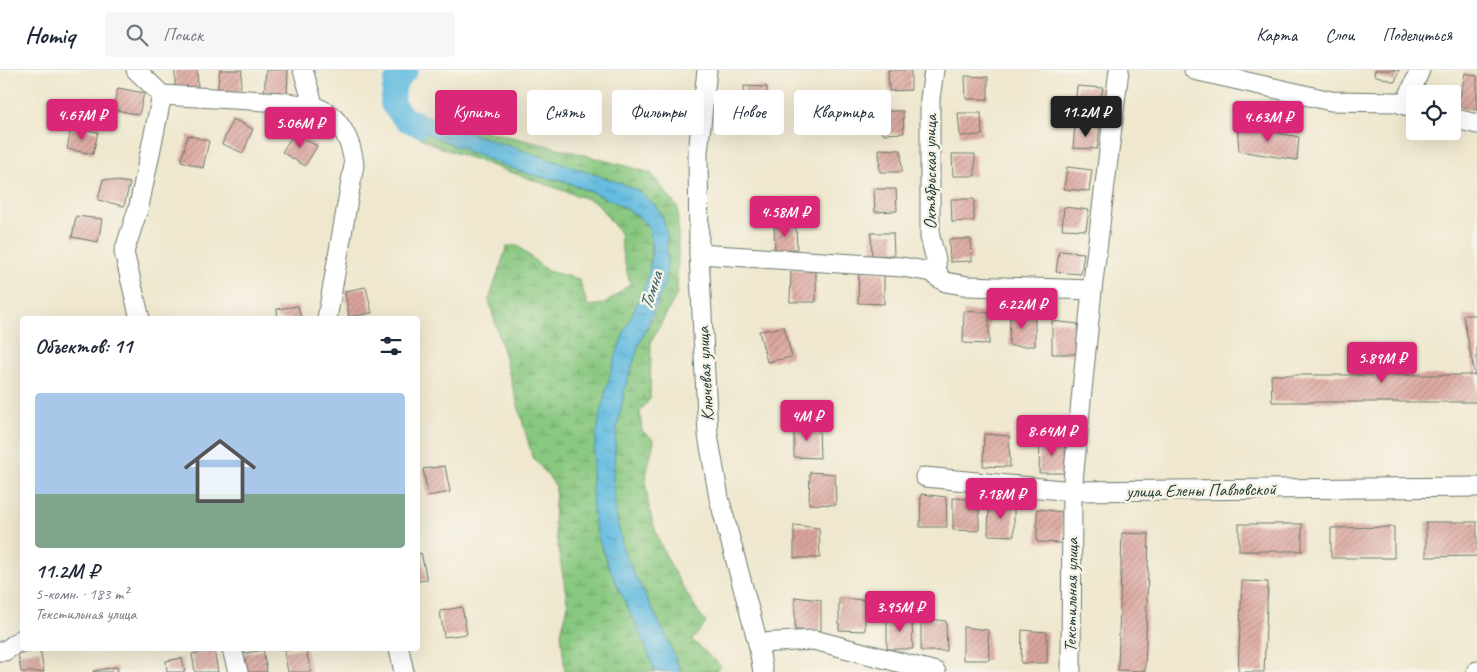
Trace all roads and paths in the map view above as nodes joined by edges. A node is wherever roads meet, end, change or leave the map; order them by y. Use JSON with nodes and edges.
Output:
{"nodes":[{"id":1,"x":136,"y":70,"type":"edge"},
{"id":2,"x":303,"y":70,"type":"edge"},
{"id":3,"x":707,"y":70,"type":"edge"},
{"id":4,"x":934,"y":70,"type":"edge"},
{"id":5,"x":1119,"y":70,"type":"edge"},
{"id":6,"x":1194,"y":70,"type":"edge"},
{"id":7,"x":1420,"y":70,"type":"edge"},
{"id":8,"x":1416,"y":85,"type":"edge"},
{"id":9,"x":162,"y":95,"type":"junction"},
{"id":10,"x":1406,"y":105,"type":"edge"},
{"id":11,"x":314,"y":108,"type":"junction"},
{"id":12,"x":1461,"y":120,"type":"edge"},
{"id":13,"x":1477,"y":124,"type":"edge"},
{"id":14,"x":699,"y":254,"type":"junction"},
{"id":15,"x":938,"y":273,"type":"junction"},
{"id":16,"x":1092,"y":290,"type":"junction"},
{"id":17,"x":139,"y":316,"type":"edge"},
{"id":18,"x":328,"y":316,"type":"edge"},
{"id":19,"x":925,"y":477,"type":"dead end"},
{"id":20,"x":1477,"y":487,"type":"edge"},
{"id":21,"x":1072,"y":491,"type":"junction"},
{"id":22,"x":20,"y":640,"type":"edge"},
{"id":23,"x":758,"y":643,"type":"junction"},
{"id":24,"x":0,"y":651,"type":"edge"},
{"id":25,"x":233,"y":651,"type":"edge"},
{"id":26,"x":399,"y":651,"type":"edge"},
{"id":27,"x":238,"y":672,"type":"edge"},
{"id":28,"x":404,"y":672,"type":"edge"},
{"id":29,"x":763,"y":672,"type":"edge"},
{"id":30,"x":936,"y":672,"type":"edge"},
{"id":31,"x":1070,"y":672,"type":"edge"}],
"edges":[{"from":1,"to":9,"type":"street"},
{"from":2,"to":11,"type":"street"},
{"from":3,"to":14,"type":"street","name":"Ключевая улица"},
{"from":4,"to":15,"type":"street","name":"Октябрьская улица"},
{"from":5,"to":16,"type":"street","name":"Текстильная улица"},
{"from":6,"to":10,"type":"street"},
{"from":7,"to":8,"type":"street"},
{"from":9,"to":11,"type":"street"},
{"from":9,"to":17,"type":"street"},
{"from":11,"to":18,"type":"street"},
{"from":12,"to":13,"type":"street"},
{"from":14,"to":15,"type":"street"},
{"from":14,"to":23,"type":"street","name":"Ключевая улица"},
{"from":15,"to":16,"type":"street"},
{"from":16,"to":21,"type":"street","name":"Текстильная улица"},
{"from":19,"to":21,"type":"street","name":"улица Елены Павловской"},
{"from":20,"to":21,"type":"street","name":"улица Елены Павловской"},
{"from":21,"to":31,"type":"street","name":"Текстильная улица"},
{"from":22,"to":24,"type":"street"},
{"from":23,"to":29,"type":"street","name":"Ключевая улица"},
{"from":23,"to":30,"type":"street"},
{"from":25,"to":27,"type":"street"},
{"from":26,"to":28,"type":"street"}]}
